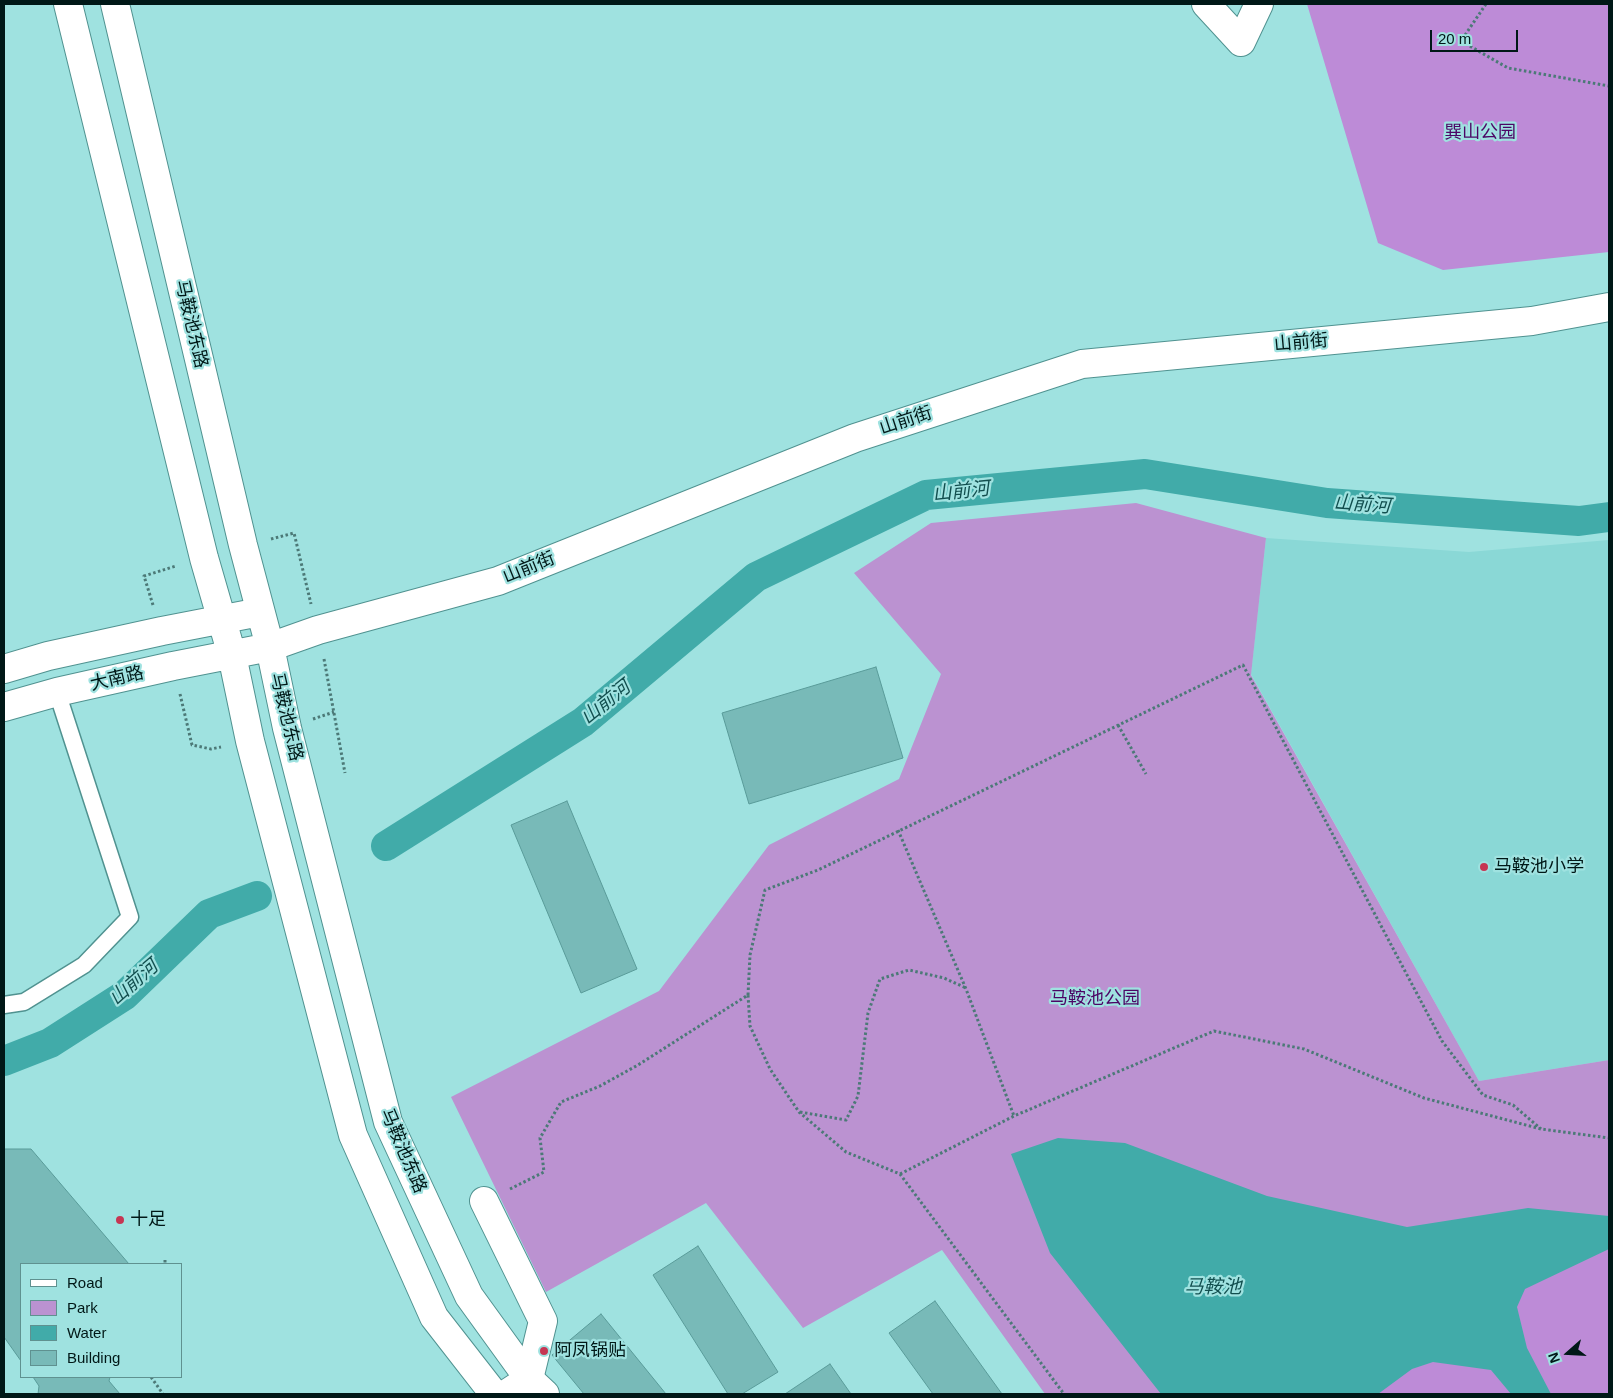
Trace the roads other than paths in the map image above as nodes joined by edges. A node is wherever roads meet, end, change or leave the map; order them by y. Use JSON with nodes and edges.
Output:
{"nodes":[{"id":1,"x":68,"y":4,"type":"edge"},
{"id":2,"x":115,"y":4,"type":"edge"},
{"id":3,"x":1206,"y":4,"type":"edge"},
{"id":4,"x":1259,"y":4,"type":"edge"},
{"id":5,"x":1609,"y":306,"type":"edge"},
{"id":6,"x":260,"y":612,"type":"junction"},
{"id":7,"x":221,"y":620,"type":"junction"},
{"id":8,"x":270,"y":648,"type":"junction"},
{"id":9,"x":232,"y":655,"type":"junction"},
{"id":10,"x":4,"y":669,"type":"edge"},
{"id":11,"x":57,"y":692,"type":"junction"},
{"id":12,"x":4,"y":707,"type":"edge"},
{"id":13,"x":4,"y":1005,"type":"edge"},
{"id":14,"x":484,"y":1202,"type":"road end"},
{"id":15,"x":537,"y":1386,"type":"edge"},
{"id":16,"x":494,"y":1394,"type":"edge"},
{"id":17,"x":506,"y":1394,"type":"edge"}],
"edges":[{"from":1,"to":7,"type":"main road"},
{"from":2,"to":6,"type":"main road","name":"马鞍池东路"},
{"from":3,"to":4,"type":"main road"},
{"from":5,"to":8,"type":"main road","name":"山前街"},
{"from":6,"to":7,"type":"main road"},
{"from":6,"to":8,"type":"main road","name":"马鞍池东路"},
{"from":7,"to":9,"type":"main road"},
{"from":7,"to":10,"type":"main road","name":"大南路"},
{"from":8,"to":9,"type":"main road","name":"山前街"},
{"from":8,"to":15,"type":"main road","name":"马鞍池东路"},
{"from":9,"to":11,"type":"main road","name":"大南路"},
{"from":9,"to":16,"type":"main road"},
{"from":11,"to":12,"type":"main road","name":"大南路"},
{"from":11,"to":13,"type":"lane"},
{"from":14,"to":15,"type":"main road"},
{"from":15,"to":17,"type":"main road"}]}
